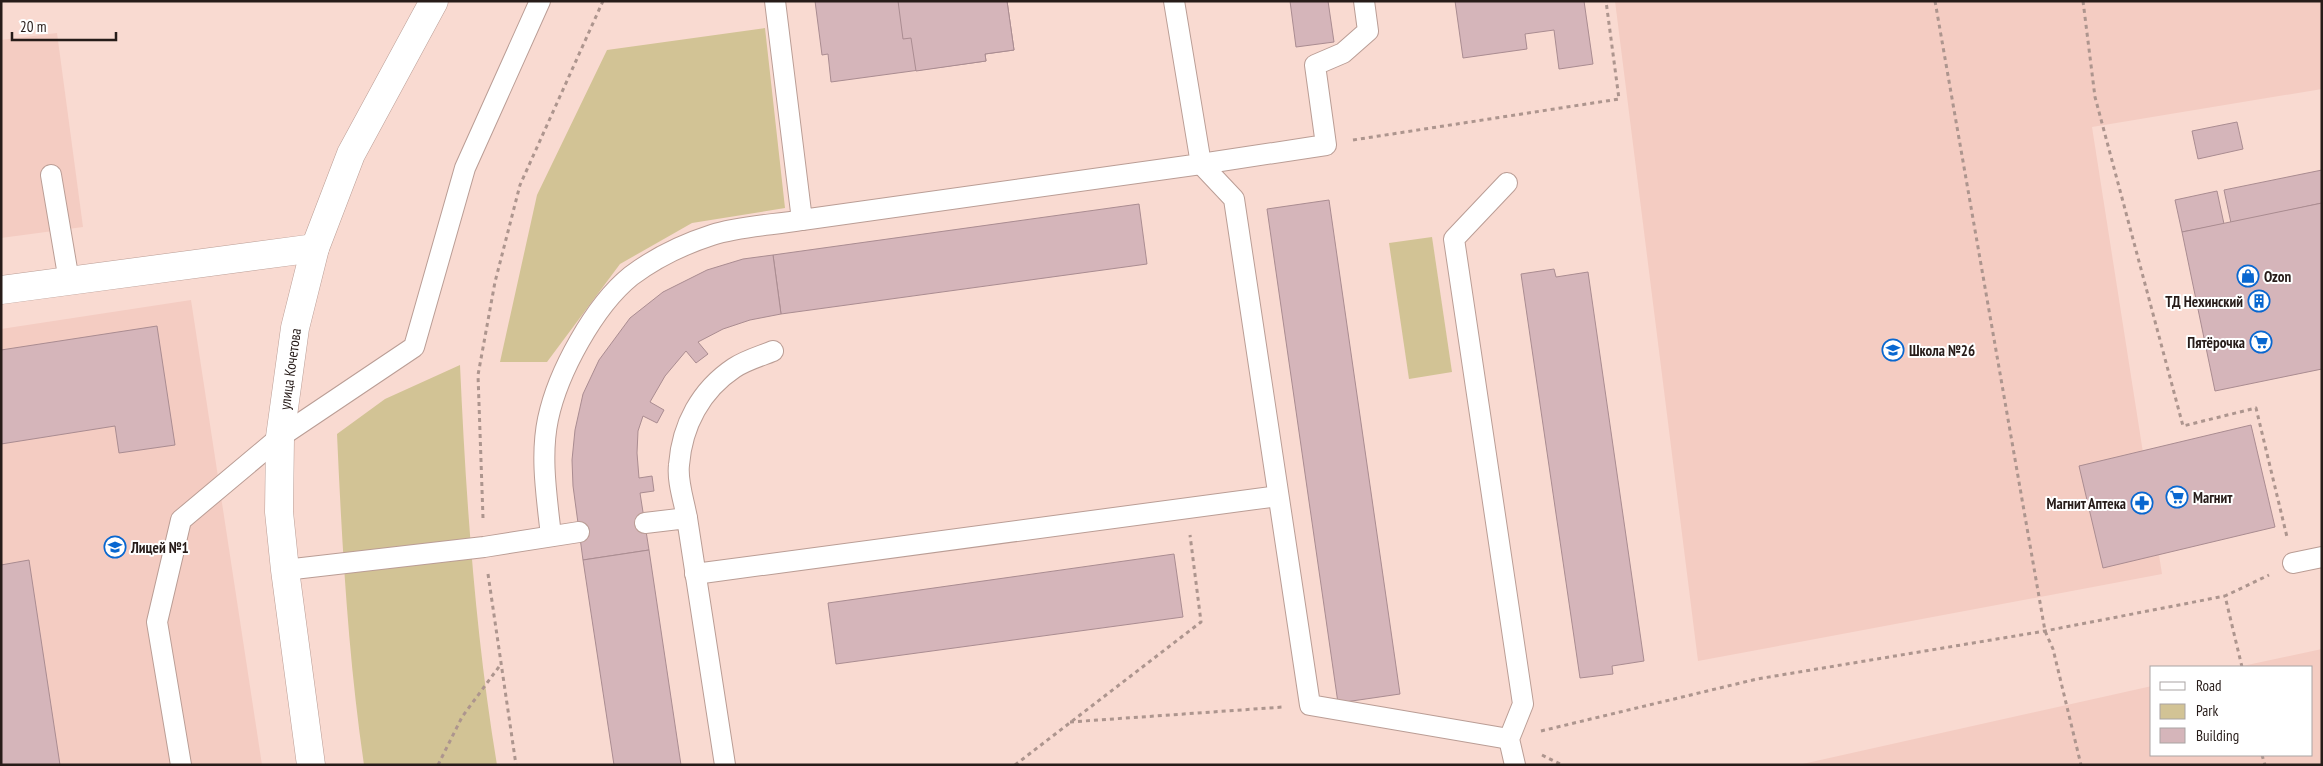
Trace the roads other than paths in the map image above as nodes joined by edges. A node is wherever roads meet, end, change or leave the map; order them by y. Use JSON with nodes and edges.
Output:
{"nodes":[{"id":1,"x":434,"y":1,"type":"edge"},
{"id":2,"x":540,"y":1,"type":"edge"},
{"id":3,"x":775,"y":1,"type":"edge"},
{"id":4,"x":1174,"y":1,"type":"edge"},
{"id":5,"x":1364,"y":1,"type":"edge"},
{"id":6,"x":1201,"y":164,"type":"junction"},
{"id":7,"x":51,"y":175,"type":"dead end"},
{"id":8,"x":1507,"y":183,"type":"dead end"},
{"id":9,"x":802,"y":220,"type":"junction"},
{"id":10,"x":315,"y":248,"type":"junction"},
{"id":11,"x":69,"y":281,"type":"junction"},
{"id":12,"x":1,"y":290,"type":"edge"},
{"id":13,"x":773,"y":350,"type":"dead end"},
{"id":14,"x":280,"y":437,"type":"junction"},
{"id":15,"x":1278,"y":496,"type":"junction"},
{"id":16,"x":686,"y":518,"type":"junction"},
{"id":17,"x":645,"y":523,"type":"dead end"},
{"id":18,"x":579,"y":532,"type":"dead end"},
{"id":19,"x":551,"y":536,"type":"junction"},
{"id":20,"x":2322,"y":557,"type":"edge"},
{"id":21,"x":2294,"y":563,"type":"road end"},
{"id":22,"x":285,"y":570,"type":"junction"},
{"id":23,"x":695,"y":574,"type":"junction"},
{"id":24,"x":1509,"y":739,"type":"junction"},
{"id":25,"x":181,"y":765,"type":"edge"},
{"id":26,"x":311,"y":765,"type":"edge"},
{"id":27,"x":724,"y":765,"type":"edge"},
{"id":28,"x":1515,"y":765,"type":"edge"}],
"edges":[{"from":1,"to":10,"type":"main road","name":"улица Кочетова"},
{"from":2,"to":14,"type":"lane"},
{"from":3,"to":9,"type":"lane"},
{"from":4,"to":6,"type":"lane"},
{"from":5,"to":6,"type":"lane"},
{"from":6,"to":9,"type":"lane"},
{"from":6,"to":15,"type":"lane"},
{"from":7,"to":11,"type":"lane"},
{"from":8,"to":24,"type":"lane"},
{"from":9,"to":19,"type":"lane"},
{"from":10,"to":11,"type":"main road"},
{"from":10,"to":14,"type":"main road","name":"улица Кочетова"},
{"from":11,"to":12,"type":"main road"},
{"from":13,"to":16,"type":"lane"},
{"from":14,"to":22,"type":"main road","name":"улица Кочетова"},
{"from":14,"to":25,"type":"lane"},
{"from":15,"to":23,"type":"lane"},
{"from":15,"to":24,"type":"lane"},
{"from":16,"to":17,"type":"lane"},
{"from":16,"to":23,"type":"lane"},
{"from":18,"to":19,"type":"lane"},
{"from":19,"to":22,"type":"lane"},
{"from":20,"to":21,"type":"lane"},
{"from":22,"to":26,"type":"main road","name":"улица Кочетова"},
{"from":23,"to":27,"type":"lane"},
{"from":24,"to":28,"type":"lane"}]}
